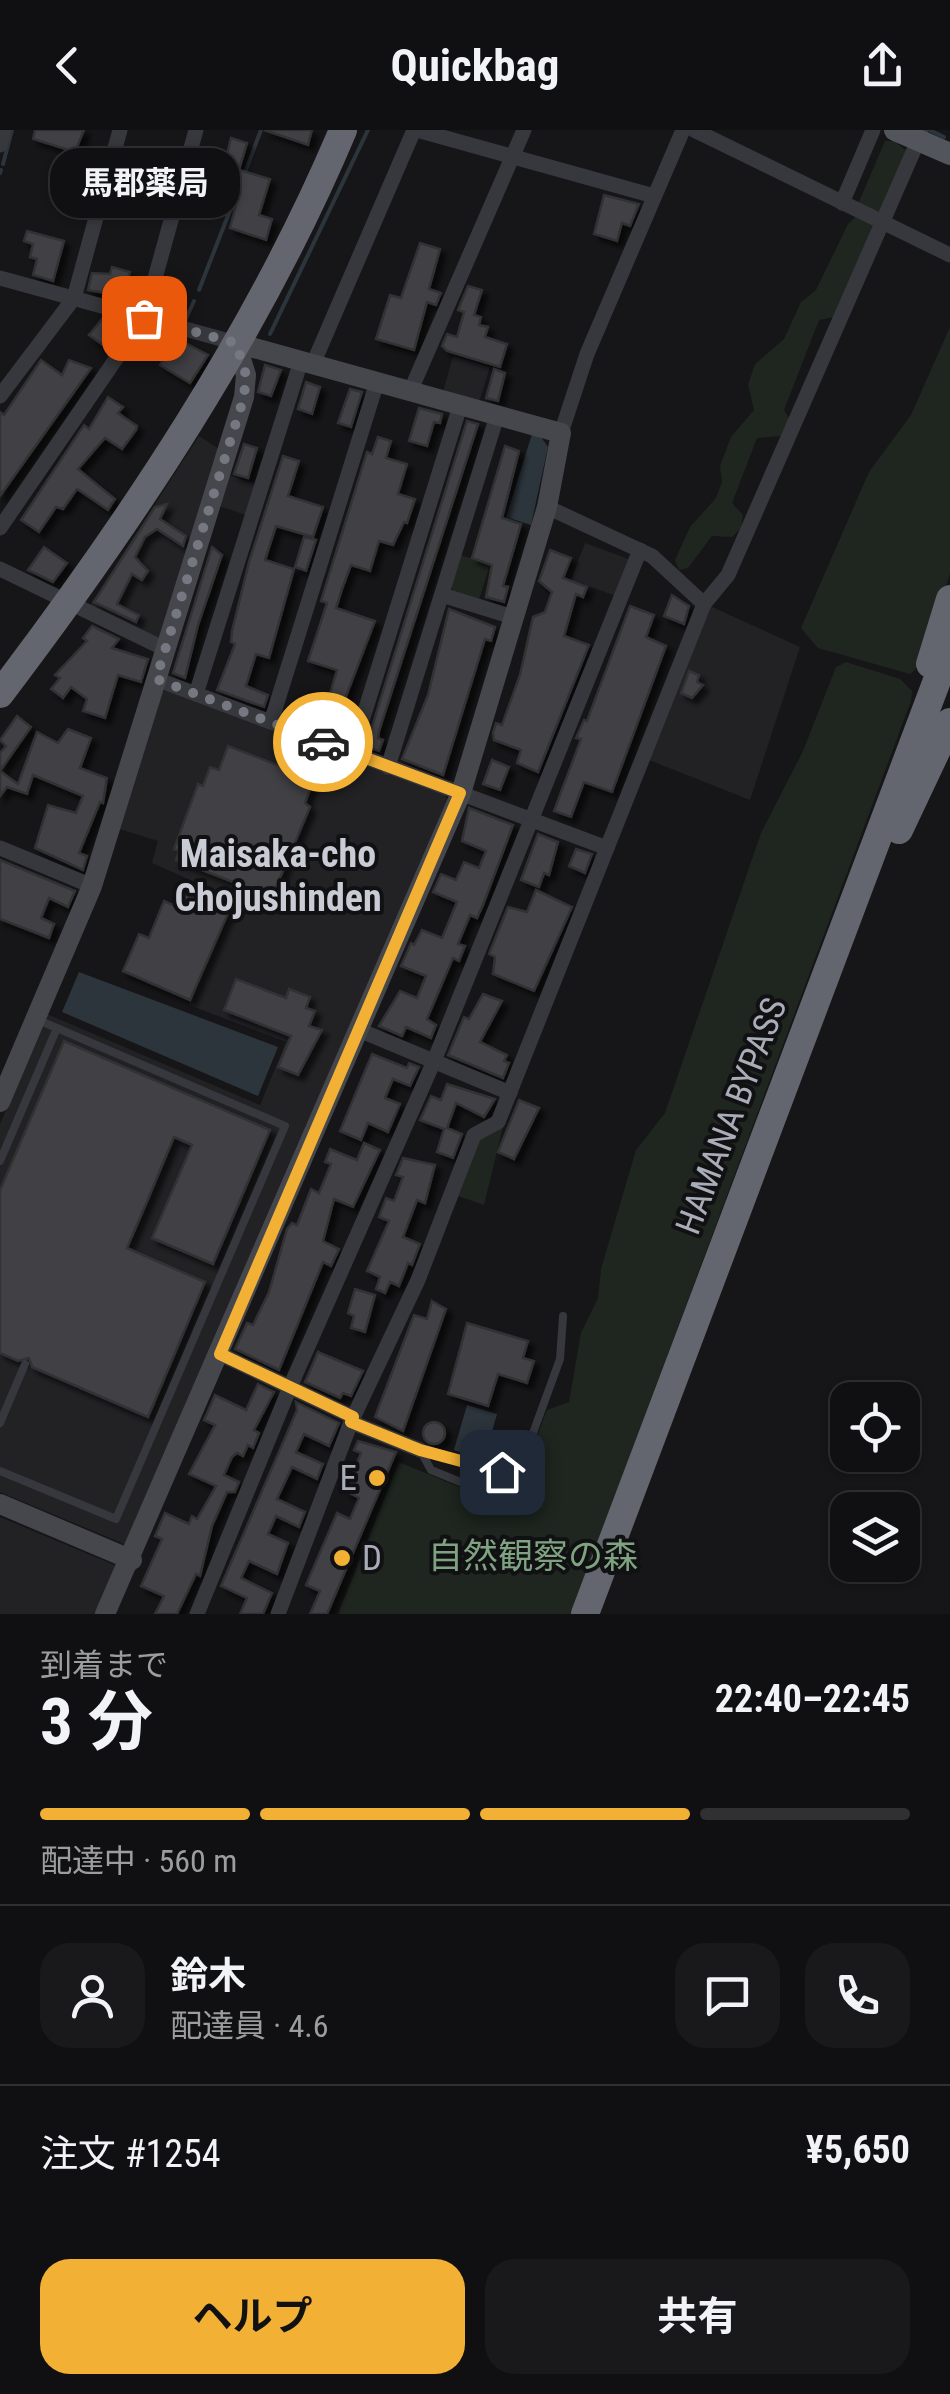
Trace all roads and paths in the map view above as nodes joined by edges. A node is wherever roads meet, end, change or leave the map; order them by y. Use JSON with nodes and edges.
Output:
{"nodes":[{"id":1,"x":4,"y":130,"type":"edge"},
{"id":2,"x":120,"y":130,"type":"edge"},
{"id":3,"x":196,"y":130,"type":"edge"},
{"id":4,"x":343,"y":130,"type":"edge"},
{"id":5,"x":416,"y":130,"type":"edge"},
{"id":6,"x":524,"y":130,"type":"edge"},
{"id":7,"x":683,"y":130,"type":"edge"},
{"id":8,"x":694,"y":130,"type":"edge"},
{"id":9,"x":873,"y":130,"type":"edge"},
{"id":10,"x":895,"y":130,"type":"edge"},
{"id":11,"x":921,"y":135,"type":"edge"},
{"id":12,"x":0,"y":145,"type":"edge"},
{"id":13,"x":950,"y":154,"type":"edge"},
{"id":14,"x":512,"y":156,"type":"junction"},
{"id":15,"x":654,"y":196,"type":"junction"},
{"id":16,"x":842,"y":203,"type":"junction"},
{"id":17,"x":884,"y":223,"type":"junction"},
{"id":18,"x":950,"y":255,"type":"edge"},
{"id":19,"x":0,"y":278,"type":"edge"},
{"id":20,"x":74,"y":298,"type":"junction"},
{"id":21,"x":144,"y":318,"type":"junction"},
{"id":22,"x":236,"y":343,"type":"junction"},
{"id":23,"x":307,"y":363,"type":"junction"},
{"id":24,"x":376,"y":382,"type":"junction"},
{"id":25,"x":410,"y":392,"type":"junction"},
{"id":26,"x":0,"y":396,"type":"edge"},
{"id":27,"x":460,"y":406,"type":"junction"},
{"id":28,"x":497,"y":416,"type":"junction"},
{"id":29,"x":561,"y":433,"type":"junction"},
{"id":30,"x":547,"y":506,"type":"junction"},
{"id":31,"x":0,"y":528,"type":"edge"},
{"id":32,"x":640,"y":550,"type":"junction"},
{"id":33,"x":0,"y":569,"type":"edge"},
{"id":34,"x":442,"y":595,"type":"junction"},
{"id":35,"x":950,"y":599,"type":"edge"},
{"id":36,"x":69,"y":603,"type":"junction"},
{"id":37,"x":704,"y":604,"type":"junction"},
{"id":38,"x":516,"y":618,"type":"junction"},
{"id":39,"x":950,"y":646,"type":"edge"},
{"id":40,"x":165,"y":649,"type":"junction"},
{"id":41,"x":156,"y":679,"type":"junction"},
{"id":42,"x":0,"y":694,"type":"edge"},
{"id":43,"x":196,"y":694,"type":"junction"},
{"id":44,"x":950,"y":698,"type":"edge"},
{"id":45,"x":271,"y":722,"type":"junction"},
{"id":46,"x":950,"y":722,"type":"edge"},
{"id":47,"x":352,"y":753,"type":"junction"},
{"id":48,"x":388,"y":767,"type":"junction"},
{"id":49,"x":460,"y":793,"type":"junction"},
{"id":50,"x":532,"y":819,"type":"junction"},
{"id":51,"x":890,"y":826,"type":"junction"},
{"id":52,"x":0,"y":848,"type":"edge"},
{"id":53,"x":607,"y":848,"type":"junction"},
{"id":54,"x":92,"y":886,"type":"junction"},
{"id":55,"x":35,"y":1018,"type":"junction"},
{"id":56,"x":57,"y":1028,"type":"junction"},
{"id":57,"x":360,"y":1030,"type":"junction"},
{"id":58,"x":434,"y":1061,"type":"junction"},
{"id":59,"x":510,"y":1093,"type":"junction"},
{"id":60,"x":0,"y":1102,"type":"edge"},
{"id":61,"x":0,"y":1161,"type":"edge"},
{"id":62,"x":563,"y":1316,"type":"dead end"},
{"id":63,"x":220,"y":1354,"type":"junction"},
{"id":64,"x":25,"y":1364,"type":"dead end"},
{"id":65,"x":290,"y":1387,"type":"junction"},
{"id":66,"x":352,"y":1420,"type":"junction"},
{"id":67,"x":0,"y":1423,"type":"edge"},
{"id":68,"x":420,"y":1450,"type":"junction"},
{"id":69,"x":3,"y":1472,"type":"edge"},
{"id":70,"x":502,"y":1472,"type":"junction"},
{"id":71,"x":0,"y":1486,"type":"edge"},
{"id":72,"x":0,"y":1504,"type":"edge"},
{"id":73,"x":132,"y":1560,"type":"junction"},
{"id":74,"x":105,"y":1614,"type":"edge"},
{"id":75,"x":197,"y":1614,"type":"edge"},
{"id":76,"x":278,"y":1614,"type":"edge"},
{"id":77,"x":585,"y":1614,"type":"edge"},
{"id":78,"x":606,"y":1614,"type":"edge"}],
"edges":[{"from":1,"to":12,"type":"street"},
{"from":2,"to":20,"type":"street"},
{"from":3,"to":21,"type":"street"},
{"from":4,"to":22,"type":"highway"},
{"from":5,"to":14,"type":"street"},
{"from":5,"to":23,"type":"street"},
{"from":6,"to":14,"type":"street"},
{"from":7,"to":15,"type":"street"},
{"from":8,"to":16,"type":"street"},
{"from":9,"to":16,"type":"street"},
{"from":10,"to":11,"type":"main road"},
{"from":11,"to":13,"type":"main road"},
{"from":11,"to":17,"type":"street"},
{"from":14,"to":15,"type":"street"},
{"from":14,"to":25,"type":"street"},
{"from":15,"to":29,"type":"street"},
{"from":16,"to":17,"type":"street"},
{"from":17,"to":18,"type":"street"},
{"from":17,"to":37,"type":"street"},
{"from":19,"to":20,"type":"street"},
{"from":20,"to":21,"type":"street"},
{"from":20,"to":26,"type":"street"},
{"from":21,"to":22,"type":"street"},
{"from":21,"to":31,"type":"street"},
{"from":22,"to":23,"type":"street"},
{"from":22,"to":36,"type":"highway"},
{"from":22,"to":40,"type":"street"},
{"from":23,"to":24,"type":"street"},
{"from":23,"to":43,"type":"street"},
{"from":24,"to":25,"type":"street"},
{"from":24,"to":45,"type":"street"},
{"from":25,"to":27,"type":"street"},
{"from":27,"to":28,"type":"street"},
{"from":27,"to":47,"type":"street"},
{"from":28,"to":29,"type":"street"},
{"from":28,"to":34,"type":"street"},
{"from":29,"to":30,"type":"street"},
{"from":30,"to":32,"type":"street"},
{"from":30,"to":38,"type":"street"},
{"from":32,"to":37,"type":"street"},
{"from":32,"to":50,"type":"street"},
{"from":33,"to":36,"type":"street"},
{"from":34,"to":38,"type":"street"},
{"from":34,"to":48,"type":"street"},
{"from":35,"to":51,"type":"highway"},
{"from":36,"to":40,"type":"street"},
{"from":36,"to":42,"type":"highway"},
{"from":37,"to":53,"type":"street"},
{"from":38,"to":49,"type":"street"},
{"from":39,"to":51,"type":"highway","name":"HAMANA BYPASS"},
{"from":40,"to":41,"type":"street"},
{"from":41,"to":43,"type":"street"},
{"from":41,"to":54,"type":"street"},
{"from":43,"to":45,"type":"street"},
{"from":44,"to":51,"type":"highway","name":"HAMANA BYPASS"},
{"from":45,"to":47,"type":"street"},
{"from":46,"to":51,"type":"highway"},
{"from":47,"to":48,"type":"street"},
{"from":48,"to":49,"type":"street"},
{"from":49,"to":50,"type":"street"},
{"from":49,"to":57,"type":"street"},
{"from":50,"to":53,"type":"street"},
{"from":50,"to":58,"type":"street"},
{"from":51,"to":77,"type":"highway","name":"HAMANA BYPASS"},
{"from":51,"to":78,"type":"highway","name":"HAMANA BYPASS"},
{"from":52,"to":54,"type":"street"},
{"from":53,"to":59,"type":"street"},
{"from":54,"to":55,"type":"street"},
{"from":55,"to":56,"type":"lane"},
{"from":55,"to":60,"type":"street"},
{"from":56,"to":61,"type":"lane"},
{"from":56,"to":69,"type":"lane"},
{"from":57,"to":58,"type":"street"},
{"from":57,"to":63,"type":"street"},
{"from":58,"to":59,"type":"street"},
{"from":58,"to":65,"type":"street"},
{"from":59,"to":66,"type":"street"},
{"from":62,"to":70,"type":"lane"},
{"from":63,"to":65,"type":"street"},
{"from":63,"to":73,"type":"street"},
{"from":64,"to":67,"type":"lane"},
{"from":65,"to":66,"type":"street"},
{"from":65,"to":75,"type":"street"},
{"from":66,"to":68,"type":"street"},
{"from":66,"to":76,"type":"street"},
{"from":68,"to":70,"type":"lane"},
{"from":68,"to":70,"type":"lane"},
{"from":69,"to":71,"type":"lane"},
{"from":72,"to":73,"type":"street"},
{"from":73,"to":74,"type":"street"}]}
